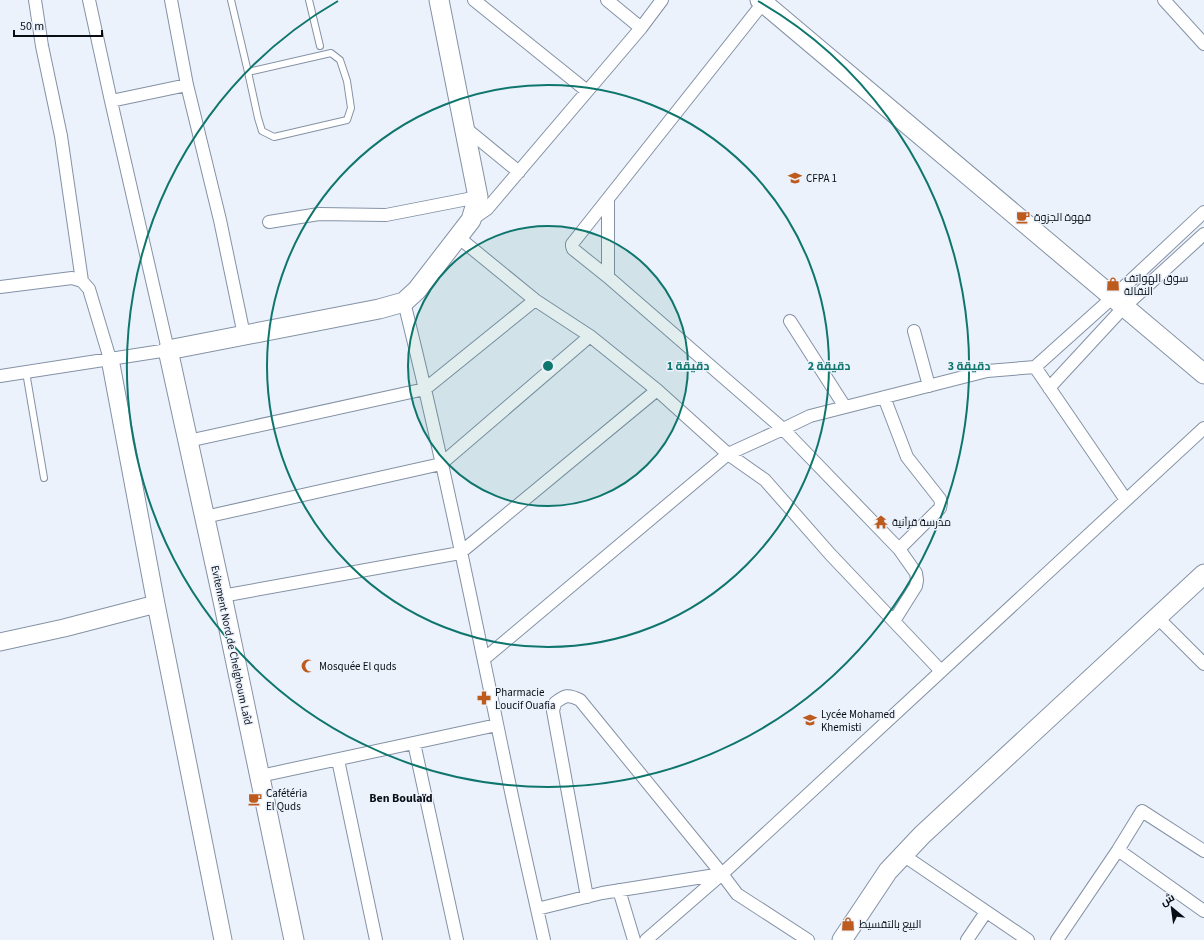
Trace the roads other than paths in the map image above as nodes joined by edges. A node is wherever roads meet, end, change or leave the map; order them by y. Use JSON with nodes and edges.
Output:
{"nodes":[{"id":1,"x":35,"y":0,"type":"edge"},
{"id":2,"x":89,"y":0,"type":"edge"},
{"id":3,"x":172,"y":0,"type":"edge"},
{"id":4,"x":231,"y":0,"type":"edge"},
{"id":5,"x":309,"y":0,"type":"edge"},
{"id":6,"x":439,"y":0,"type":"edge"},
{"id":7,"x":474,"y":0,"type":"edge"},
{"id":8,"x":607,"y":0,"type":"edge"},
{"id":9,"x":662,"y":0,"type":"edge"},
{"id":10,"x":1164,"y":0,"type":"edge"},
{"id":11,"x":760,"y":1,"type":"edge"},
{"id":12,"x":641,"y":28,"type":"junction"},
{"id":13,"x":1204,"y":44,"type":"edge"},
{"id":14,"x":320,"y":46,"type":"dead end"},
{"id":15,"x":248,"y":72,"type":"junction"},
{"id":16,"x":187,"y":85,"type":"junction"},
{"id":17,"x":587,"y":91,"type":"junction"},
{"id":18,"x":111,"y":101,"type":"junction"},
{"id":19,"x":464,"y":127,"type":"junction"},
{"id":20,"x":519,"y":172,"type":"junction"},
{"id":21,"x":478,"y":197,"type":"junction"},
{"id":22,"x":608,"y":198,"type":"junction"},
{"id":23,"x":1204,"y":212,"type":"edge"},
{"id":24,"x":471,"y":220,"type":"junction"},
{"id":25,"x":269,"y":222,"type":"dead end"},
{"id":26,"x":1204,"y":234,"type":"edge"},
{"id":27,"x":458,"y":237,"type":"junction"},
{"id":28,"x":608,"y":277,"type":"junction"},
{"id":29,"x":82,"y":281,"type":"junction"},
{"id":30,"x":0,"y":286,"type":"edge"},
{"id":31,"x":535,"y":300,"type":"junction"},
{"id":32,"x":404,"y":302,"type":"junction"},
{"id":33,"x":1118,"y":303,"type":"junction"},
{"id":34,"x":790,"y":322,"type":"dead end"},
{"id":35,"x":914,"y":331,"type":"dead end"},
{"id":36,"x":244,"y":335,"type":"junction"},
{"id":37,"x":590,"y":336,"type":"junction"},
{"id":38,"x":168,"y":350,"type":"junction"},
{"id":39,"x":110,"y":359,"type":"junction"},
{"id":40,"x":1035,"y":367,"type":"junction"},
{"id":41,"x":26,"y":372,"type":"junction"},
{"id":42,"x":1204,"y":374,"type":"edge"},
{"id":43,"x":0,"y":376,"type":"edge"},
{"id":44,"x":930,"y":386,"type":"junction"},
{"id":45,"x":1049,"y":388,"type":"junction"},
{"id":46,"x":425,"y":389,"type":"junction"},
{"id":47,"x":657,"y":390,"type":"junction"},
{"id":48,"x":884,"y":397,"type":"junction"},
{"id":49,"x":845,"y":407,"type":"junction"},
{"id":50,"x":1204,"y":428,"type":"edge"},
{"id":51,"x":783,"y":430,"type":"junction"},
{"id":52,"x":188,"y":441,"type":"junction"},
{"id":53,"x":728,"y":454,"type":"junction"},
{"id":54,"x":441,"y":464,"type":"junction"},
{"id":55,"x":44,"y":478,"type":"dead end"},
{"id":56,"x":1126,"y":500,"type":"junction"},
{"id":57,"x":205,"y":518,"type":"junction"},
{"id":58,"x":899,"y":549,"type":"junction"},
{"id":59,"x":460,"y":553,"type":"junction"},
{"id":60,"x":1204,"y":574,"type":"edge"},
{"id":61,"x":222,"y":596,"type":"junction"},
{"id":62,"x":156,"y":604,"type":"junction"},
{"id":63,"x":1157,"y":617,"type":"junction"},
{"id":64,"x":894,"y":622,"type":"junction"},
{"id":65,"x":0,"y":642,"type":"edge"},
{"id":66,"x":484,"y":659,"type":"junction"},
{"id":67,"x":1204,"y":664,"type":"edge"},
{"id":68,"x":941,"y":671,"type":"junction"},
{"id":69,"x":497,"y":725,"type":"junction"},
{"id":70,"x":414,"y":743,"type":"junction"},
{"id":71,"x":338,"y":760,"type":"junction"},
{"id":72,"x":260,"y":776,"type":"junction"},
{"id":73,"x":1118,"y":850,"type":"junction"},
{"id":74,"x":1204,"y":851,"type":"edge"},
{"id":75,"x":903,"y":855,"type":"junction"},
{"id":76,"x":722,"y":874,"type":"junction"},
{"id":77,"x":620,"y":890,"type":"junction"},
{"id":78,"x":587,"y":897,"type":"junction"},
{"id":79,"x":537,"y":909,"type":"junction"},
{"id":80,"x":1204,"y":910,"type":"edge"},
{"id":81,"x":986,"y":912,"type":"junction"},
{"id":82,"x":223,"y":940,"type":"edge"},
{"id":83,"x":294,"y":940,"type":"edge"},
{"id":84,"x":376,"y":940,"type":"edge"},
{"id":85,"x":457,"y":940,"type":"edge"},
{"id":86,"x":544,"y":940,"type":"edge"},
{"id":87,"x":634,"y":940,"type":"edge"},
{"id":88,"x":646,"y":940,"type":"edge"},
{"id":89,"x":808,"y":940,"type":"edge"},
{"id":90,"x":842,"y":940,"type":"edge"},
{"id":91,"x":967,"y":940,"type":"edge"},
{"id":92,"x":1028,"y":940,"type":"edge"},
{"id":93,"x":1057,"y":940,"type":"edge"}],
"edges":[{"from":1,"to":29,"type":"street"},
{"from":2,"to":18,"type":"street"},
{"from":3,"to":16,"type":"street"},
{"from":4,"to":15,"type":"lane"},
{"from":5,"to":14,"type":"lane"},
{"from":6,"to":19,"type":"main road"},
{"from":7,"to":17,"type":"street"},
{"from":8,"to":12,"type":"street"},
{"from":9,"to":12,"type":"street"},
{"from":10,"to":13,"type":"street"},
{"from":11,"to":22,"type":"street"},
{"from":11,"to":33,"type":"main road"},
{"from":12,"to":17,"type":"street"},
{"from":15,"to":15,"type":"lane"},
{"from":16,"to":18,"type":"street"},
{"from":16,"to":36,"type":"street"},
{"from":17,"to":20,"type":"street"},
{"from":18,"to":38,"type":"street"},
{"from":19,"to":20,"type":"street"},
{"from":19,"to":21,"type":"main road"},
{"from":20,"to":24,"type":"street"},
{"from":21,"to":24,"type":"main road"},
{"from":21,"to":25,"type":"street"},
{"from":22,"to":28,"type":"street"},
{"from":22,"to":28,"type":"street"},
{"from":23,"to":33,"type":"street"},
{"from":24,"to":27,"type":"main road"},
{"from":26,"to":33,"type":"street"},
{"from":27,"to":31,"type":"street"},
{"from":27,"to":32,"type":"main road"},
{"from":28,"to":51,"type":"street"},
{"from":29,"to":30,"type":"street"},
{"from":29,"to":39,"type":"street"},
{"from":31,"to":37,"type":"street"},
{"from":31,"to":46,"type":"street"},
{"from":32,"to":36,"type":"main road"},
{"from":32,"to":46,"type":"street"},
{"from":33,"to":40,"type":"street"},
{"from":33,"to":42,"type":"main road"},
{"from":33,"to":45,"type":"street"},
{"from":34,"to":49,"type":"street"},
{"from":35,"to":44,"type":"street"},
{"from":36,"to":38,"type":"main road"},
{"from":37,"to":47,"type":"street"},
{"from":37,"to":54,"type":"street"},
{"from":38,"to":39,"type":"street"},
{"from":38,"to":52,"type":"main road","name":"Evitement Nord de Chelghoum Laîd"},
{"from":39,"to":41,"type":"street"},
{"from":39,"to":62,"type":"street"},
{"from":40,"to":44,"type":"street"},
{"from":40,"to":45,"type":"street"},
{"from":41,"to":43,"type":"street"},
{"from":41,"to":55,"type":"lane"},
{"from":44,"to":48,"type":"street"},
{"from":45,"to":56,"type":"street"},
{"from":46,"to":52,"type":"street"},
{"from":46,"to":54,"type":"street"},
{"from":47,"to":53,"type":"street"},
{"from":47,"to":59,"type":"street"},
{"from":48,"to":49,"type":"street"},
{"from":48,"to":58,"type":"street"},
{"from":49,"to":51,"type":"street"},
{"from":50,"to":56,"type":"street"},
{"from":51,"to":53,"type":"street"},
{"from":51,"to":58,"type":"street"},
{"from":52,"to":57,"type":"main road","name":"Evitement Nord de Chelghoum Laîd"},
{"from":53,"to":64,"type":"street"},
{"from":53,"to":66,"type":"street"},
{"from":54,"to":57,"type":"street"},
{"from":54,"to":59,"type":"street"},
{"from":56,"to":68,"type":"street"},
{"from":57,"to":61,"type":"main road","name":"Evitement Nord de Chelghoum Laîd"},
{"from":58,"to":64,"type":"street"},
{"from":59,"to":61,"type":"street"},
{"from":59,"to":66,"type":"street"},
{"from":60,"to":63,"type":"main road"},
{"from":61,"to":72,"type":"main road","name":"Evitement Nord de Chelghoum Laîd"},
{"from":62,"to":65,"type":"street"},
{"from":62,"to":82,"type":"street"},
{"from":63,"to":67,"type":"street"},
{"from":63,"to":75,"type":"main road"},
{"from":64,"to":68,"type":"street"},
{"from":66,"to":69,"type":"street"},
{"from":68,"to":76,"type":"street"},
{"from":69,"to":70,"type":"street"},
{"from":69,"to":79,"type":"street"},
{"from":70,"to":71,"type":"street"},
{"from":70,"to":85,"type":"street"},
{"from":71,"to":72,"type":"street"},
{"from":71,"to":84,"type":"street"},
{"from":72,"to":83,"type":"main road","name":"Evitement Nord de Chelghoum Laîd"},
{"from":73,"to":74,"type":"street"},
{"from":73,"to":80,"type":"street"},
{"from":73,"to":93,"type":"street"},
{"from":75,"to":81,"type":"street"},
{"from":75,"to":90,"type":"main road"},
{"from":76,"to":77,"type":"street"},
{"from":76,"to":78,"type":"street"},
{"from":76,"to":88,"type":"street"},
{"from":76,"to":89,"type":"street"},
{"from":77,"to":78,"type":"street"},
{"from":77,"to":87,"type":"street"},
{"from":78,"to":79,"type":"street"},
{"from":79,"to":86,"type":"street"},
{"from":81,"to":91,"type":"street"},
{"from":81,"to":92,"type":"street"}]}
